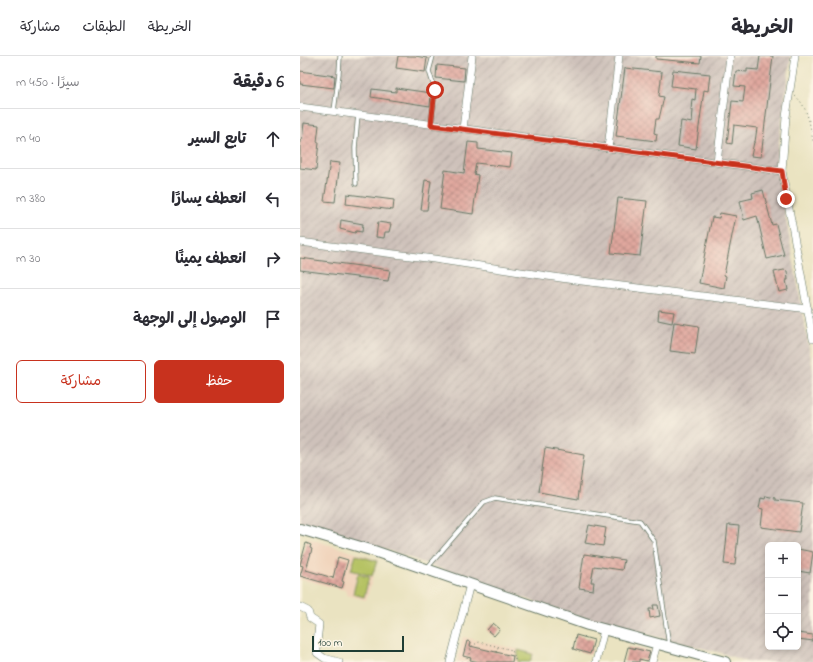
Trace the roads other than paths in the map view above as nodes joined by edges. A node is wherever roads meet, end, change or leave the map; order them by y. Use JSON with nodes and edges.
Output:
{"nodes":[{"id":1,"x":340,"y":56,"type":"edge"},
{"id":2,"x":433,"y":56,"type":"edge"},
{"id":3,"x":472,"y":56,"type":"edge"},
{"id":4,"x":619,"y":56,"type":"edge"},
{"id":5,"x":730,"y":56,"type":"edge"},
{"id":6,"x":795,"y":56,"type":"edge"},
{"id":7,"x":300,"y":107,"type":"edge"},
{"id":8,"x":334,"y":111,"type":"junction"},
{"id":9,"x":358,"y":114,"type":"junction"},
{"id":10,"x":431,"y":125,"type":"junction"},
{"id":11,"x":463,"y":129,"type":"junction"},
{"id":12,"x":608,"y":148,"type":"junction"},
{"id":13,"x":717,"y":162,"type":"junction"},
{"id":14,"x":782,"y":171,"type":"junction"},
{"id":15,"x":356,"y":184,"type":"dead end"},
{"id":16,"x":300,"y":242,"type":"edge"},
{"id":17,"x":808,"y":309,"type":"junction"},
{"id":18,"x":813,"y":339,"type":"edge"},
{"id":19,"x":300,"y":529,"type":"edge"},
{"id":20,"x":426,"y":569,"type":"junction"},
{"id":21,"x":470,"y":584,"type":"junction"},
{"id":22,"x":300,"y":607,"type":"edge"},
{"id":23,"x":604,"y":630,"type":"junction"},
{"id":24,"x":657,"y":644,"type":"junction"},
{"id":25,"x":670,"y":647,"type":"junction"},
{"id":26,"x":699,"y":659,"type":"edge"},
{"id":27,"x":324,"y":660,"type":"edge"},
{"id":28,"x":339,"y":662,"type":"edge"},
{"id":29,"x":450,"y":662,"type":"edge"},
{"id":30,"x":596,"y":662,"type":"edge"},
{"id":31,"x":652,"y":662,"type":"edge"},
{"id":32,"x":725,"y":662,"type":"edge"}],
"edges":[{"from":1,"to":8,"type":"lane"},
{"from":2,"to":10,"type":"lane"},
{"from":3,"to":11,"type":"street"},
{"from":4,"to":12,"type":"street"},
{"from":5,"to":13,"type":"street"},
{"from":6,"to":14,"type":"street"},
{"from":7,"to":8,"type":"street"},
{"from":8,"to":9,"type":"street"},
{"from":9,"to":10,"type":"street"},
{"from":9,"to":15,"type":"lane"},
{"from":10,"to":11,"type":"street"},
{"from":11,"to":12,"type":"street"},
{"from":12,"to":13,"type":"street"},
{"from":13,"to":14,"type":"street"},
{"from":14,"to":17,"type":"street"},
{"from":16,"to":17,"type":"street"},
{"from":17,"to":18,"type":"street"},
{"from":19,"to":20,"type":"street"},
{"from":20,"to":21,"type":"street"},
{"from":20,"to":25,"type":"lane"},
{"from":21,"to":23,"type":"street"},
{"from":21,"to":29,"type":"street"},
{"from":22,"to":27,"type":"street"},
{"from":23,"to":24,"type":"street"},
{"from":23,"to":30,"type":"street"},
{"from":24,"to":25,"type":"street"},
{"from":24,"to":31,"type":"street"},
{"from":25,"to":26,"type":"street"},
{"from":26,"to":32,"type":"street"},
{"from":27,"to":28,"type":"street"}]}
